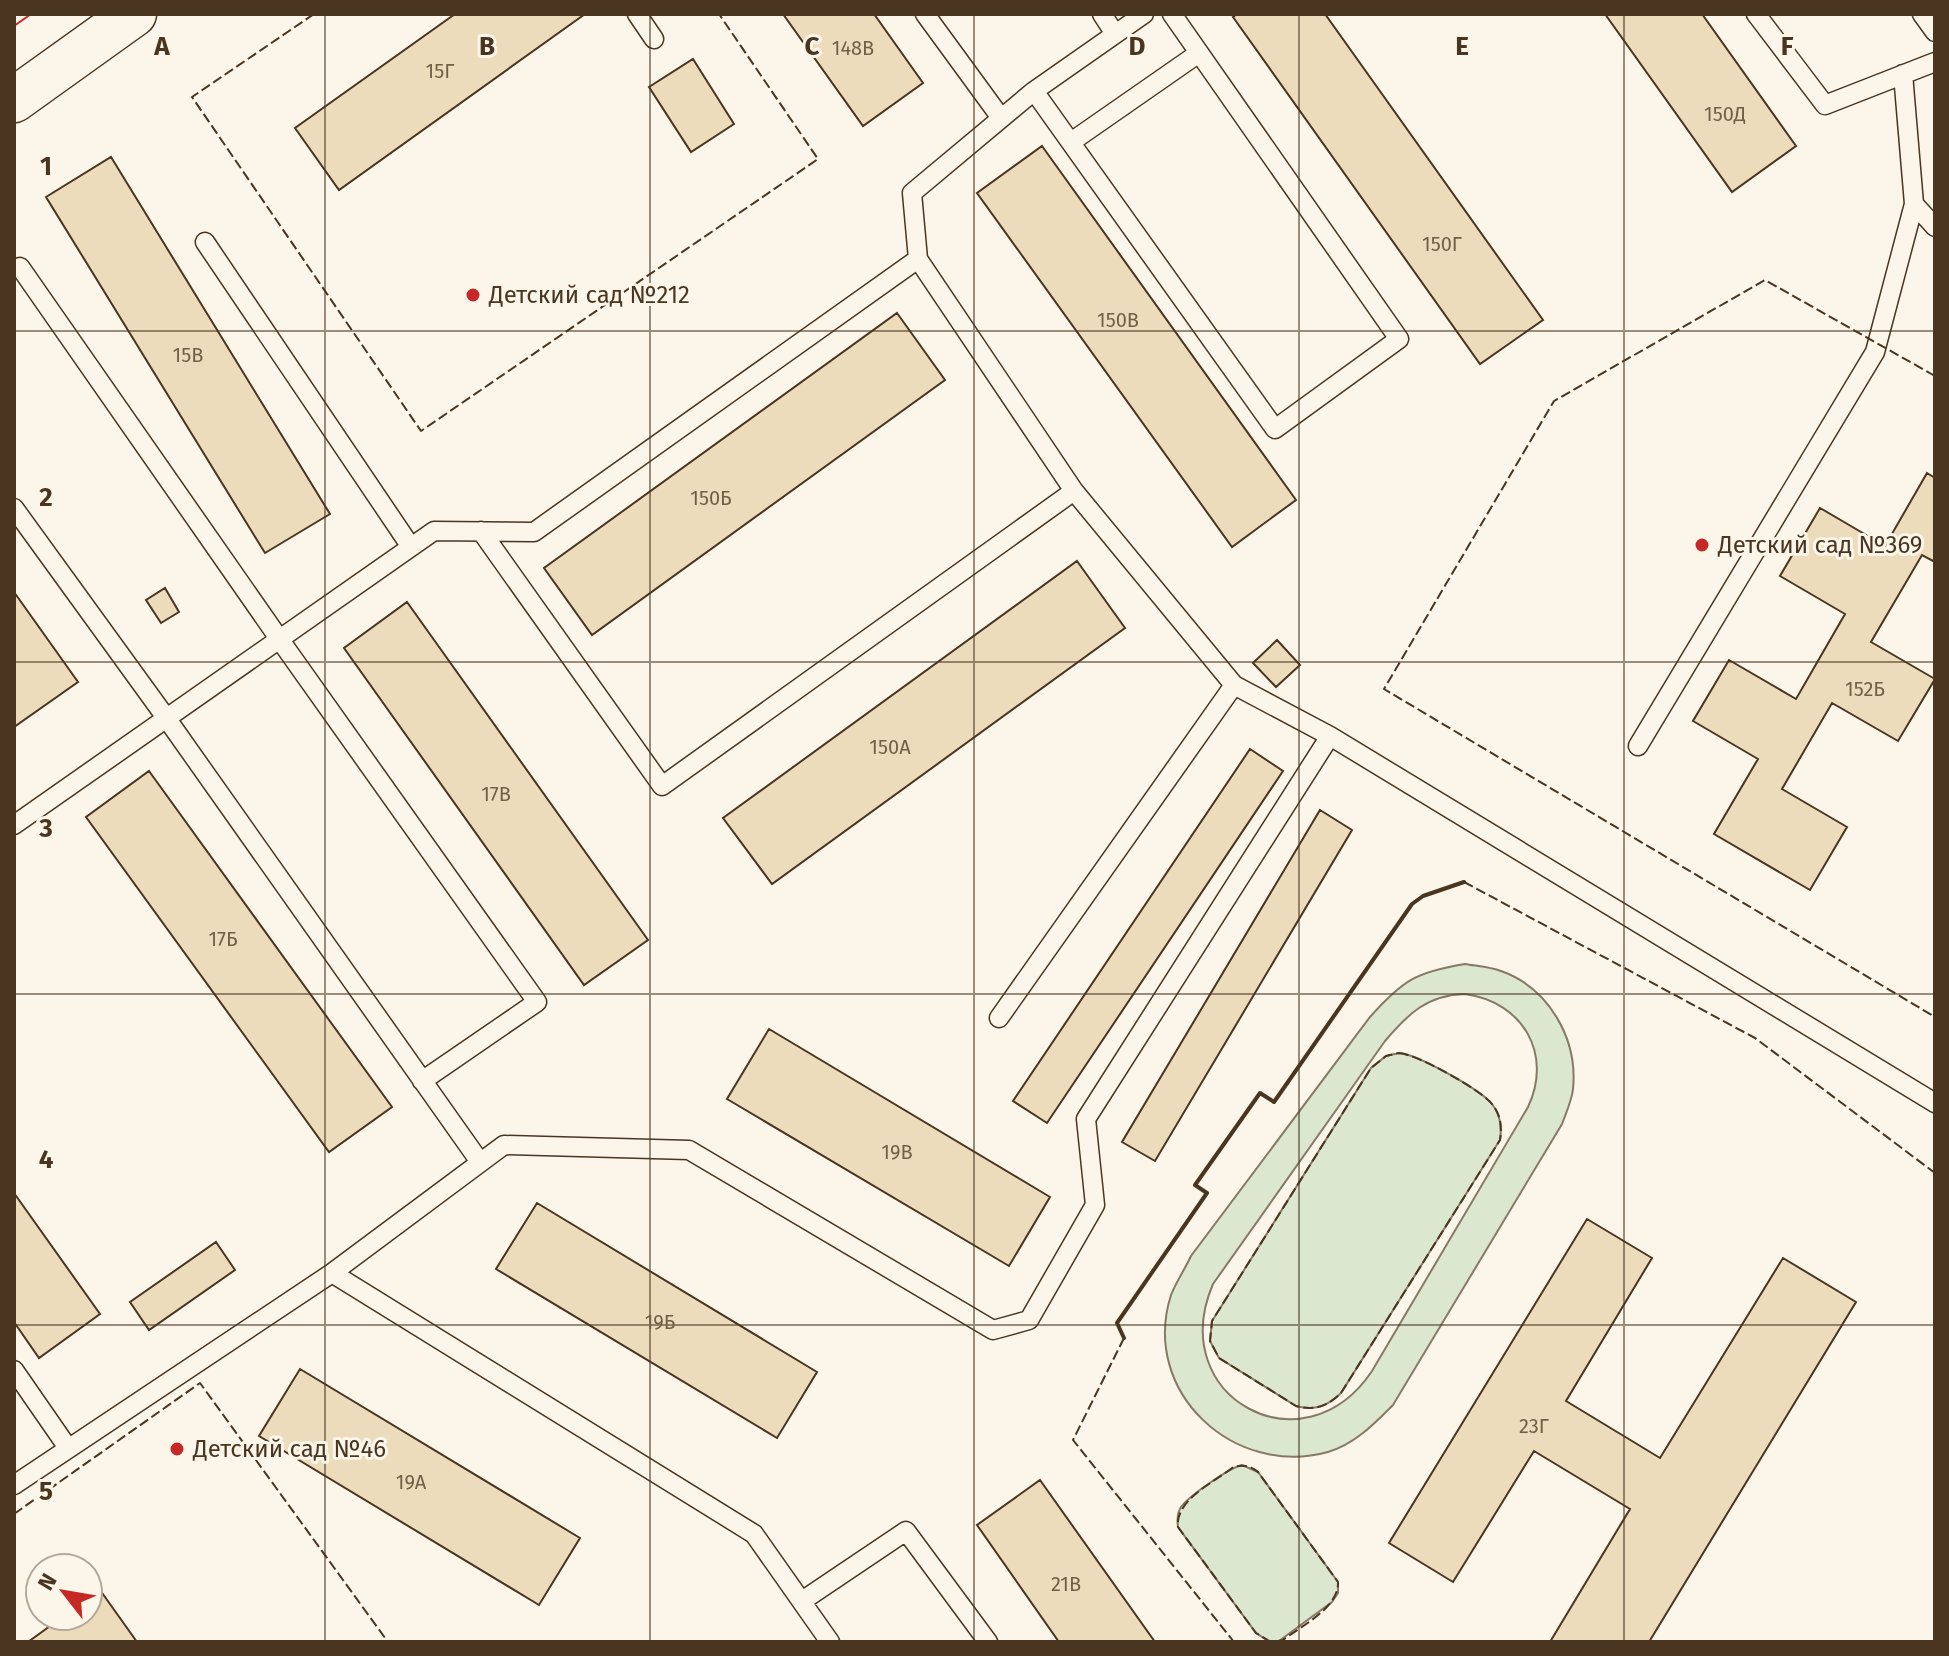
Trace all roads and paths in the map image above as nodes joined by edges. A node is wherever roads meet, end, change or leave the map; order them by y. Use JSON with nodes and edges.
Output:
{"nodes":[{"id":1,"x":134,"y":14,"type":"edge"},
{"id":2,"x":637,"y":14,"type":"edge"},
{"id":3,"x":925,"y":14,"type":"edge"},
{"id":4,"x":1102,"y":14,"type":"edge"},
{"id":5,"x":1144,"y":14,"type":"edge"},
{"id":6,"x":1172,"y":14,"type":"edge"},
{"id":7,"x":1756,"y":14,"type":"edge"},
{"id":8,"x":1922,"y":14,"type":"edge"},
{"id":9,"x":1935,"y":32,"type":"edge"},
{"id":10,"x":1115,"y":34,"type":"junction"},
{"id":11,"x":654,"y":39,"type":"dead end"},
{"id":12,"x":1199,"y":53,"type":"junction"},
{"id":13,"x":1935,"y":62,"type":"edge"},
{"id":14,"x":1903,"y":74,"type":"junction"},
{"id":15,"x":1034,"y":91,"type":"junction"},
{"id":16,"x":14,"y":100,"type":"edge"},
{"id":17,"x":1001,"y":118,"type":"junction"},
{"id":18,"x":1071,"y":142,"type":"junction"},
{"id":19,"x":1914,"y":204,"type":"junction"},
{"id":20,"x":1935,"y":227,"type":"edge"},
{"id":21,"x":205,"y":242,"type":"dead end"},
{"id":22,"x":918,"y":259,"type":"junction"},
{"id":23,"x":20,"y":267,"type":"dead end"},
{"id":24,"x":1074,"y":491,"type":"junction"},
{"id":25,"x":14,"y":508,"type":"edge"},
{"id":26,"x":481,"y":531,"type":"junction"},
{"id":27,"x":411,"y":547,"type":"junction"},
{"id":28,"x":280,"y":640,"type":"junction"},
{"id":29,"x":1234,"y":685,"type":"junction"},
{"id":30,"x":167,"y":719,"type":"junction"},
{"id":31,"x":1330,"y":736,"type":"junction"},
{"id":32,"x":1638,"y":746,"type":"dead end"},
{"id":33,"x":14,"y":825,"type":"edge"},
{"id":34,"x":999,"y":1018,"type":"dead end"},
{"id":35,"x":422,"y":1081,"type":"junction"},
{"id":36,"x":1935,"y":1103,"type":"edge"},
{"id":37,"x":480,"y":1162,"type":"junction"},
{"id":38,"x":332,"y":1273,"type":"junction"},
{"id":39,"x":14,"y":1370,"type":"edge"},
{"id":40,"x":68,"y":1448,"type":"junction"},
{"id":41,"x":14,"y":1485,"type":"edge"},
{"id":42,"x":802,"y":1601,"type":"junction"},
{"id":43,"x":830,"y":1642,"type":"edge"},
{"id":44,"x":988,"y":1642,"type":"edge"}],
"edges":[{"from":1,"to":16,"type":"street"},
{"from":2,"to":11,"type":"lane"},
{"from":3,"to":17,"type":"lane"},
{"from":4,"to":10,"type":"lane"},
{"from":5,"to":10,"type":"lane"},
{"from":6,"to":12,"type":"lane"},
{"from":7,"to":14,"type":"lane"},
{"from":8,"to":9,"type":"lane"},
{"from":10,"to":15,"type":"lane"},
{"from":12,"to":18,"type":"lane"},
{"from":12,"to":18,"type":"lane"},
{"from":13,"to":14,"type":"lane"},
{"from":14,"to":19,"type":"lane"},
{"from":15,"to":17,"type":"lane"},
{"from":15,"to":18,"type":"lane"},
{"from":17,"to":22,"type":"lane"},
{"from":19,"to":20,"type":"lane"},
{"from":19,"to":32,"type":"lane"},
{"from":21,"to":27,"type":"lane"},
{"from":22,"to":24,"type":"lane"},
{"from":22,"to":26,"type":"lane"},
{"from":23,"to":28,"type":"lane"},
{"from":24,"to":26,"type":"lane"},
{"from":24,"to":29,"type":"lane"},
{"from":25,"to":30,"type":"lane"},
{"from":26,"to":27,"type":"lane"},
{"from":27,"to":28,"type":"lane"},
{"from":28,"to":30,"type":"lane"},
{"from":28,"to":35,"type":"lane"},
{"from":29,"to":31,"type":"lane"},
{"from":29,"to":34,"type":"lane"},
{"from":30,"to":33,"type":"lane"},
{"from":30,"to":35,"type":"lane"},
{"from":31,"to":36,"type":"lane"},
{"from":31,"to":37,"type":"lane"},
{"from":35,"to":37,"type":"lane"},
{"from":37,"to":38,"type":"lane"},
{"from":38,"to":40,"type":"lane"},
{"from":38,"to":42,"type":"lane"},
{"from":39,"to":40,"type":"lane"},
{"from":40,"to":41,"type":"lane"},
{"from":42,"to":43,"type":"lane"},
{"from":42,"to":44,"type":"lane"}]}
